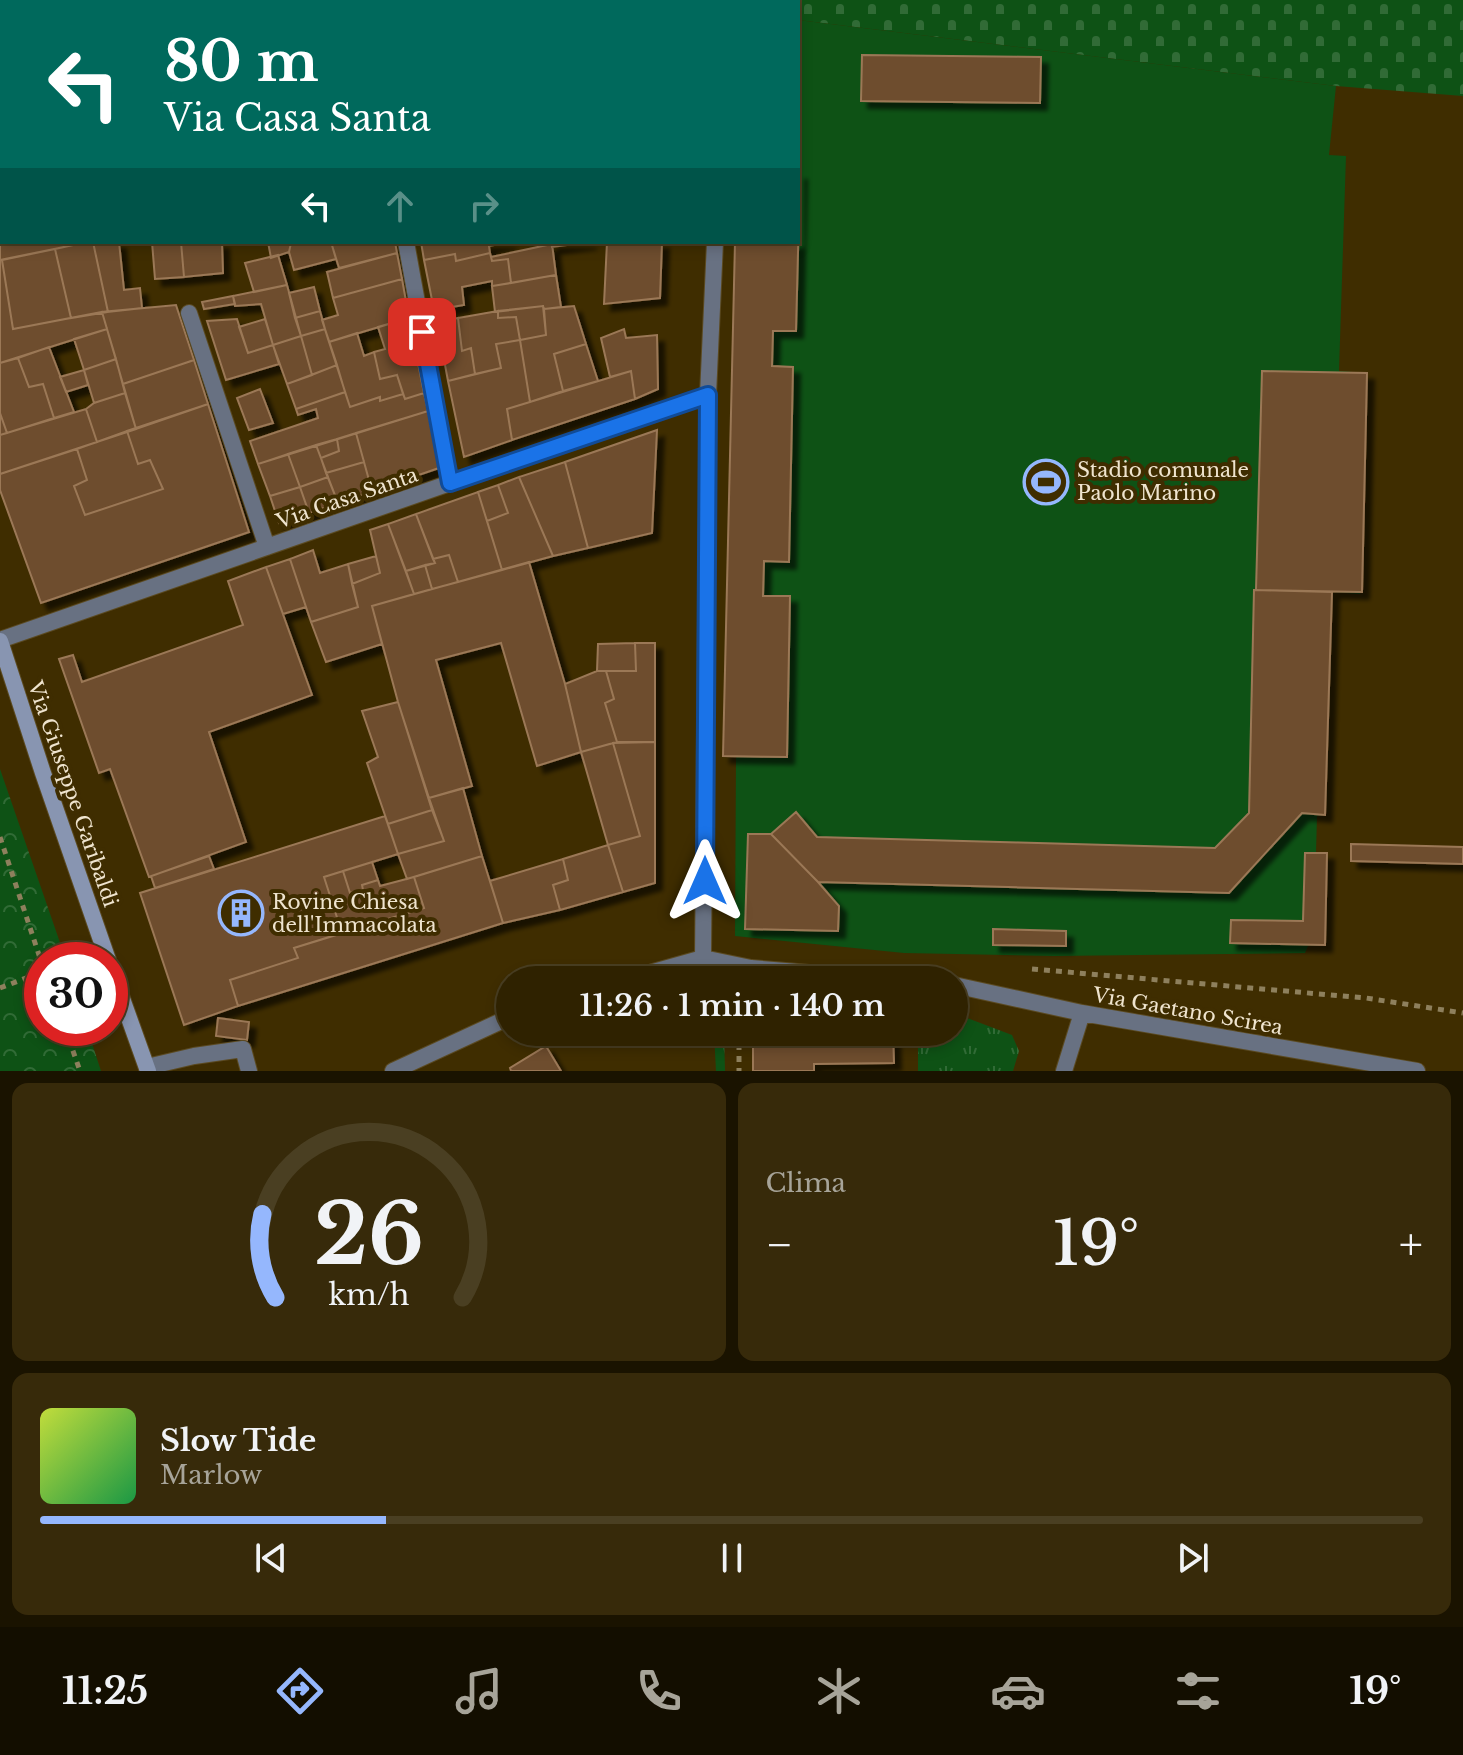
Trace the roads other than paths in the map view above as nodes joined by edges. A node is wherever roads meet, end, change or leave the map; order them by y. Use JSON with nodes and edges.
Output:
{"nodes":[{"id":1,"x":406,"y":244,"type":"edge"},
{"id":2,"x":715,"y":244,"type":"edge"},
{"id":3,"x":189,"y":313,"type":"dead end"},
{"id":4,"x":708,"y":395,"type":"junction"},
{"id":5,"x":450,"y":483,"type":"junction"},
{"id":6,"x":267,"y":547,"type":"junction"},
{"id":7,"x":0,"y":640,"type":"edge"},
{"id":8,"x":102,"y":942,"type":"edge"},
{"id":9,"x":703,"y":958,"type":"junction"},
{"id":10,"x":675,"y":966,"type":"edge"},
{"id":11,"x":741,"y":966,"type":"edge"},
{"id":12,"x":968,"y":988,"type":"edge"},
{"id":13,"x":1082,"y":1013,"type":"junction"},
{"id":14,"x":128,"y":1014,"type":"edge"},
{"id":15,"x":496,"y":1023,"type":"edge"},
{"id":16,"x":148,"y":1069,"type":"edge"},
{"id":17,"x":249,"y":1071,"type":"edge"},
{"id":18,"x":393,"y":1071,"type":"edge"},
{"id":19,"x":1064,"y":1071,"type":"edge"},
{"id":20,"x":1417,"y":1071,"type":"edge"}],
"edges":[{"from":1,"to":5,"type":"street"},
{"from":2,"to":4,"type":"street"},
{"from":3,"to":6,"type":"street"},
{"from":4,"to":5,"type":"street","name":"Via Casa Santa"},
{"from":4,"to":9,"type":"street"},
{"from":5,"to":6,"type":"street","name":"Via Casa Santa"},
{"from":6,"to":7,"type":"street","name":"Via Casa Santa"},
{"from":7,"to":8,"type":"main road","name":"Via Giuseppe Garibaldi"},
{"from":9,"to":10,"type":"street"},
{"from":9,"to":11,"type":"street"},
{"from":12,"to":13,"type":"street","name":"Via Gaetano Scirea"},
{"from":13,"to":19,"type":"street"},
{"from":13,"to":20,"type":"street","name":"Via Gaetano Scirea"},
{"from":14,"to":16,"type":"main road","name":"Via Giuseppe Garibaldi"},
{"from":15,"to":18,"type":"street"},
{"from":16,"to":17,"type":"street"}]}
